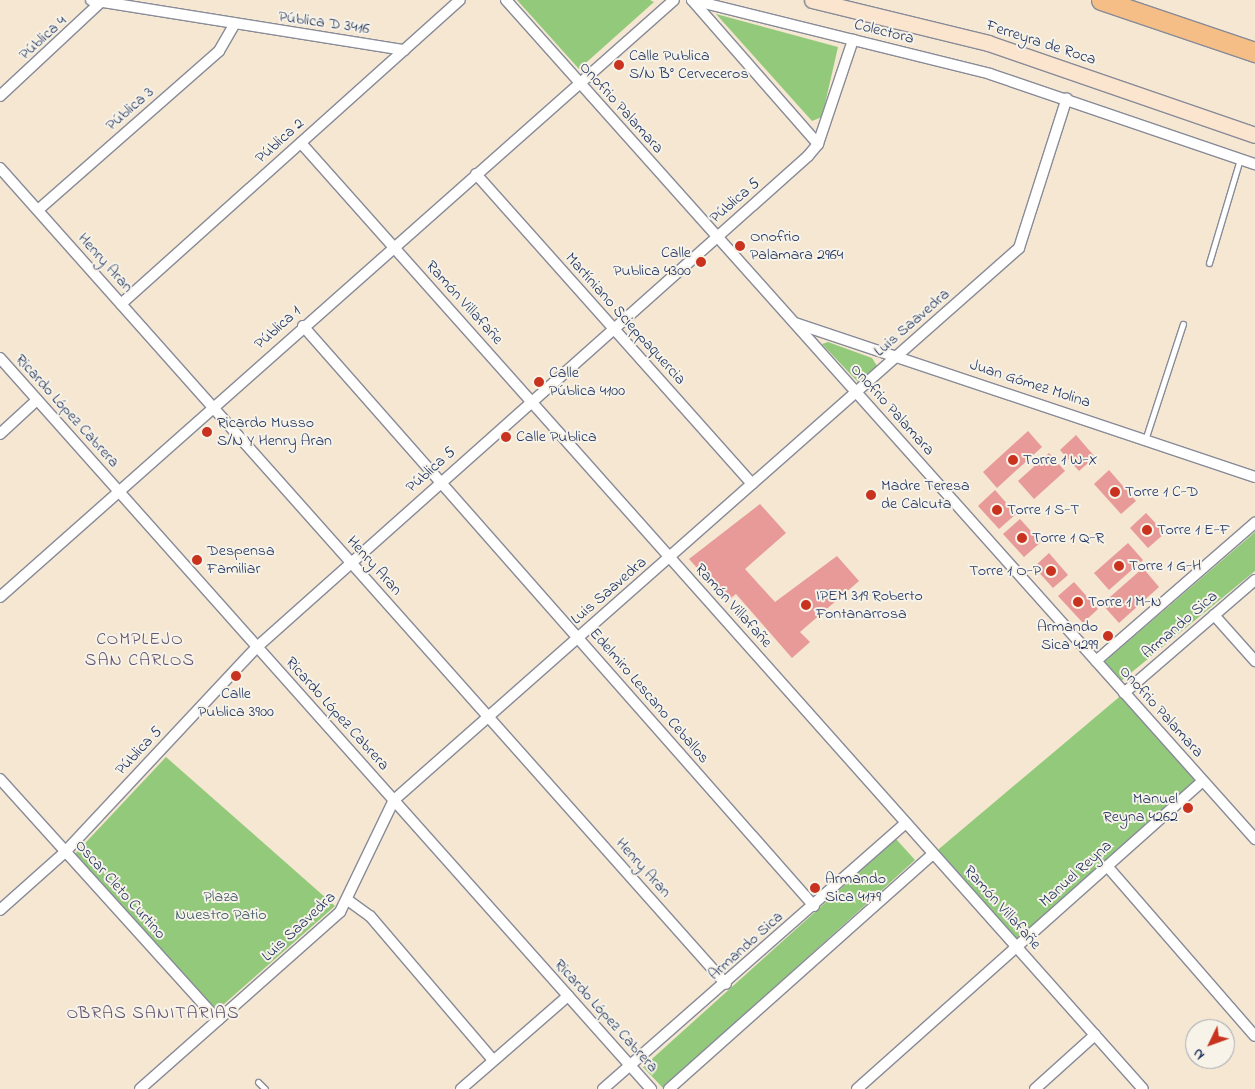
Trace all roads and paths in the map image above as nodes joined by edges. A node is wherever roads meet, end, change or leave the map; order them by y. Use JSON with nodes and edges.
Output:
{"nodes":[{"id":1,"x":91,"y":0,"type":"edge"},
{"id":2,"x":460,"y":0,"type":"edge"},
{"id":3,"x":506,"y":0,"type":"edge"},
{"id":4,"x":674,"y":0,"type":"edge"},
{"id":5,"x":692,"y":0,"type":"edge"},
{"id":6,"x":812,"y":0,"type":"edge"},
{"id":7,"x":1101,"y":0,"type":"edge"},
{"id":8,"x":103,"y":1,"type":"edge"},
{"id":9,"x":234,"y":25,"type":"junction"},
{"id":10,"x":853,"y":40,"type":"junction"},
{"id":11,"x":404,"y":50,"type":"junction"},
{"id":12,"x":1255,"y":52,"type":"edge"},
{"id":13,"x":579,"y":84,"type":"junction"},
{"id":14,"x":0,"y":96,"type":"edge"},
{"id":15,"x":1067,"y":98,"type":"junction"},
{"id":16,"x":1255,"y":134,"type":"edge"},
{"id":17,"x":301,"y":143,"type":"junction"},
{"id":18,"x":818,"y":144,"type":"junction"},
{"id":19,"x":1240,"y":159,"type":"junction"},
{"id":20,"x":1255,"y":164,"type":"edge"},
{"id":21,"x":0,"y":168,"type":"edge"},
{"id":22,"x":476,"y":174,"type":"junction"},
{"id":23,"x":38,"y":210,"type":"junction"},
{"id":24,"x":716,"y":238,"type":"junction"},
{"id":25,"x":392,"y":246,"type":"junction"},
{"id":26,"x":1209,"y":263,"type":"dead end"},
{"id":27,"x":121,"y":304,"type":"junction"},
{"id":28,"x":794,"y":323,"type":"junction"},
{"id":29,"x":1183,"y":324,"type":"dead end"},
{"id":30,"x":303,"y":326,"type":"junction"},
{"id":31,"x":613,"y":327,"type":"junction"},
{"id":32,"x":897,"y":356,"type":"junction"},
{"id":33,"x":0,"y":358,"type":"edge"},
{"id":34,"x":856,"y":392,"type":"junction"},
{"id":35,"x":37,"y":400,"type":"junction"},
{"id":36,"x":530,"y":401,"type":"junction"},
{"id":37,"x":213,"y":407,"type":"junction"},
{"id":38,"x":0,"y":434,"type":"edge"},
{"id":39,"x":1146,"y":437,"type":"junction"},
{"id":40,"x":1255,"y":477,"type":"edge"},
{"id":41,"x":441,"y":482,"type":"junction"},
{"id":42,"x":752,"y":484,"type":"junction"},
{"id":43,"x":120,"y":492,"type":"junction"},
{"id":44,"x":1255,"y":523,"type":"edge"},
{"id":45,"x":669,"y":557,"type":"junction"},
{"id":46,"x":351,"y":562,"type":"junction"},
{"id":47,"x":1255,"y":580,"type":"edge"},
{"id":48,"x":0,"y":597,"type":"edge"},
{"id":49,"x":1214,"y":615,"type":"junction"},
{"id":50,"x":578,"y":638,"type":"junction"},
{"id":51,"x":257,"y":647,"type":"junction"},
{"id":52,"x":1096,"y":661,"type":"junction"},
{"id":53,"x":1255,"y":661,"type":"edge"},
{"id":54,"x":1124,"y":693,"type":"junction"},
{"id":55,"x":488,"y":717,"type":"junction"},
{"id":56,"x":0,"y":779,"type":"edge"},
{"id":57,"x":1203,"y":781,"type":"junction"},
{"id":58,"x":394,"y":800,"type":"junction"},
{"id":59,"x":906,"y":824,"type":"junction"},
{"id":60,"x":1255,"y":840,"type":"edge"},
{"id":61,"x":65,"y":852,"type":"junction"},
{"id":62,"x":934,"y":854,"type":"junction"},
{"id":63,"x":1107,"y":866,"type":"junction"},
{"id":64,"x":349,"y":901,"type":"junction"},
{"id":65,"x":814,"y":906,"type":"junction"},
{"id":66,"x":0,"y":910,"type":"edge"},
{"id":67,"x":1016,"y":947,"type":"junction"},
{"id":68,"x":726,"y":984,"type":"junction"},
{"id":69,"x":568,"y":996,"type":"junction"},
{"id":70,"x":218,"y":1020,"type":"junction"},
{"id":71,"x":1095,"y":1035,"type":"junction"},
{"id":72,"x":1255,"y":1036,"type":"edge"},
{"id":73,"x":493,"y":1060,"type":"junction"},
{"id":74,"x":632,"y":1068,"type":"junction"},
{"id":75,"x":258,"y":1082,"type":"dead end"},
{"id":76,"x":140,"y":1089,"type":"edge"},
{"id":77,"x":265,"y":1089,"type":"edge"},
{"id":78,"x":461,"y":1089,"type":"edge"},
{"id":79,"x":604,"y":1089,"type":"edge"},
{"id":80,"x":651,"y":1089,"type":"edge"},
{"id":81,"x":669,"y":1089,"type":"edge"},
{"id":82,"x":857,"y":1089,"type":"edge"},
{"id":83,"x":1034,"y":1089,"type":"edge"},
{"id":84,"x":1143,"y":1089,"type":"edge"}],
"edges":[{"from":1,"to":8,"type":"street","name":"Pública D 3416"},
{"from":2,"to":11,"type":"street","name":"Pública 2"},
{"from":3,"to":13,"type":"street","name":"Onofrio Palamara"},
{"from":4,"to":13,"type":"street","name":"Pública 1"},
{"from":5,"to":10,"type":"street","name":"Colectora"},
{"from":5,"to":18,"type":"street"},
{"from":6,"to":16,"type":"street","name":"Ferreyra de Roca"},
{"from":7,"to":12,"type":"highway"},
{"from":8,"to":9,"type":"street","name":"Pública D 3416"},
{"from":8,"to":14,"type":"street","name":"Pública 4"},
{"from":9,"to":11,"type":"street","name":"Pública D 3416"},
{"from":9,"to":23,"type":"street","name":"Pública 3"},
{"from":10,"to":15,"type":"street","name":"Colectora"},
{"from":10,"to":18,"type":"street","name":"Pública 5"},
{"from":11,"to":17,"type":"street","name":"Pública 2"},
{"from":13,"to":22,"type":"street","name":"Pública 1"},
{"from":13,"to":24,"type":"street","name":"Onofrio Palamara"},
{"from":15,"to":19,"type":"street"},
{"from":15,"to":32,"type":"street","name":"Luis Saavedra"},
{"from":17,"to":25,"type":"street","name":"Ramón Villafañe"},
{"from":17,"to":27,"type":"street","name":"Pública 2"},
{"from":18,"to":24,"type":"street","name":"Pública 5"},
{"from":19,"to":20,"type":"street"},
{"from":19,"to":26,"type":"lane"},
{"from":21,"to":23,"type":"street","name":"Henry Aran"},
{"from":22,"to":25,"type":"street","name":"Pública 1"},
{"from":22,"to":31,"type":"street","name":"Martíniano Scieppaquercia"},
{"from":23,"to":27,"type":"street","name":"Henry Aran"},
{"from":24,"to":28,"type":"street","name":"Onofrio Palamara"},
{"from":24,"to":31,"type":"street","name":"Pública 5"},
{"from":25,"to":30,"type":"street","name":"Pública 1"},
{"from":25,"to":36,"type":"street","name":"Ramón Villafañe"},
{"from":27,"to":37,"type":"street","name":"Henry Aran"},
{"from":28,"to":32,"type":"street","name":"Juan Gómez Molina"},
{"from":28,"to":34,"type":"street","name":"Onofrio Palamara"},
{"from":29,"to":39,"type":"lane"},
{"from":30,"to":37,"type":"street","name":"Pública 1"},
{"from":30,"to":41,"type":"street","name":"Edelmiro Lescano Ceballos"},
{"from":31,"to":36,"type":"street","name":"Pública 5"},
{"from":31,"to":42,"type":"street","name":"Martíniano Scieppaquercia"},
{"from":32,"to":34,"type":"street","name":"Luis Saavedra"},
{"from":32,"to":39,"type":"street","name":"Juan Gómez Molina"},
{"from":33,"to":35,"type":"street","name":"Ricardo López Cabrera"},
{"from":34,"to":42,"type":"street","name":"Luis Saavedra"},
{"from":34,"to":52,"type":"street","name":"Onofrio Palamara"},
{"from":35,"to":38,"type":"street"},
{"from":35,"to":43,"type":"street","name":"Ricardo López Cabrera"},
{"from":36,"to":41,"type":"street","name":"Pública 5"},
{"from":36,"to":45,"type":"street","name":"Ramón Villafañe"},
{"from":37,"to":43,"type":"street","name":"Pública 1"},
{"from":37,"to":46,"type":"street","name":"Henry Aran"},
{"from":39,"to":40,"type":"street","name":"Juan Gómez Molina"},
{"from":41,"to":46,"type":"street","name":"Pública 5"},
{"from":41,"to":50,"type":"street","name":"Edelmiro Lescano Ceballos"},
{"from":42,"to":45,"type":"street","name":"Luis Saavedra"},
{"from":43,"to":48,"type":"street","name":"Pública 1"},
{"from":43,"to":51,"type":"street","name":"Ricardo López Cabrera"},
{"from":44,"to":52,"type":"street","name":"Armando Sica"},
{"from":45,"to":50,"type":"street","name":"Luis Saavedra"},
{"from":45,"to":59,"type":"street","name":"Ramón Villafañe"},
{"from":46,"to":51,"type":"street","name":"Pública 5"},
{"from":46,"to":55,"type":"street","name":"Henry Aran"},
{"from":47,"to":49,"type":"street","name":"Armando Sica"},
{"from":49,"to":53,"type":"street"},
{"from":49,"to":54,"type":"street","name":"Armando Sica"},
{"from":50,"to":55,"type":"street","name":"Luis Saavedra"},
{"from":50,"to":65,"type":"street","name":"Edelmiro Lescano Ceballos"},
{"from":51,"to":58,"type":"street","name":"Ricardo López Cabrera"},
{"from":51,"to":61,"type":"street","name":"Pública 5"},
{"from":52,"to":54,"type":"street","name":"Onofrio Palamara"},
{"from":54,"to":57,"type":"street","name":"Onofrio Palamara"},
{"from":55,"to":58,"type":"street","name":"Luis Saavedra"},
{"from":55,"to":68,"type":"street","name":"Henry Aran"},
{"from":56,"to":61,"type":"street","name":"Oscar Cleto Curtino"},
{"from":57,"to":60,"type":"street","name":"Onofrio Palamara"},
{"from":57,"to":63,"type":"street","name":"Manuel Reyna"},
{"from":58,"to":64,"type":"street","name":"Luis Saavedra"},
{"from":58,"to":69,"type":"street","name":"Ricardo López Cabrera"},
{"from":59,"to":62,"type":"street","name":"Ramón Villafañe"},
{"from":59,"to":65,"type":"street","name":"Armando Sica"},
{"from":61,"to":66,"type":"street","name":"Pública 5"},
{"from":61,"to":70,"type":"street","name":"Oscar Cleto Curtino"},
{"from":62,"to":67,"type":"street","name":"Ramón Villafañe"},
{"from":62,"to":81,"type":"street"},
{"from":63,"to":67,"type":"street","name":"Manuel Reyna"},
{"from":63,"to":72,"type":"street"},
{"from":64,"to":70,"type":"street","name":"Luis Saavedra"},
{"from":64,"to":73,"type":"street"},
{"from":65,"to":68,"type":"street","name":"Armando Sica"},
{"from":67,"to":71,"type":"street","name":"Ramón Villafañe"},
{"from":67,"to":82,"type":"street","name":"Manuel Reyna"},
{"from":68,"to":74,"type":"street","name":"Armando Sica"},
{"from":69,"to":73,"type":"street"},
{"from":69,"to":74,"type":"street","name":"Ricardo López Cabrera"},
{"from":70,"to":76,"type":"street","name":"Luis Saavedra"},
{"from":71,"to":83,"type":"street"},
{"from":71,"to":84,"type":"street","name":"Ramón Villafañe"},
{"from":73,"to":78,"type":"street"},
{"from":74,"to":79,"type":"street","name":"Armando Sica"},
{"from":74,"to":80,"type":"street","name":"Ricardo López Cabrera"},
{"from":75,"to":77,"type":"lane"}]}
